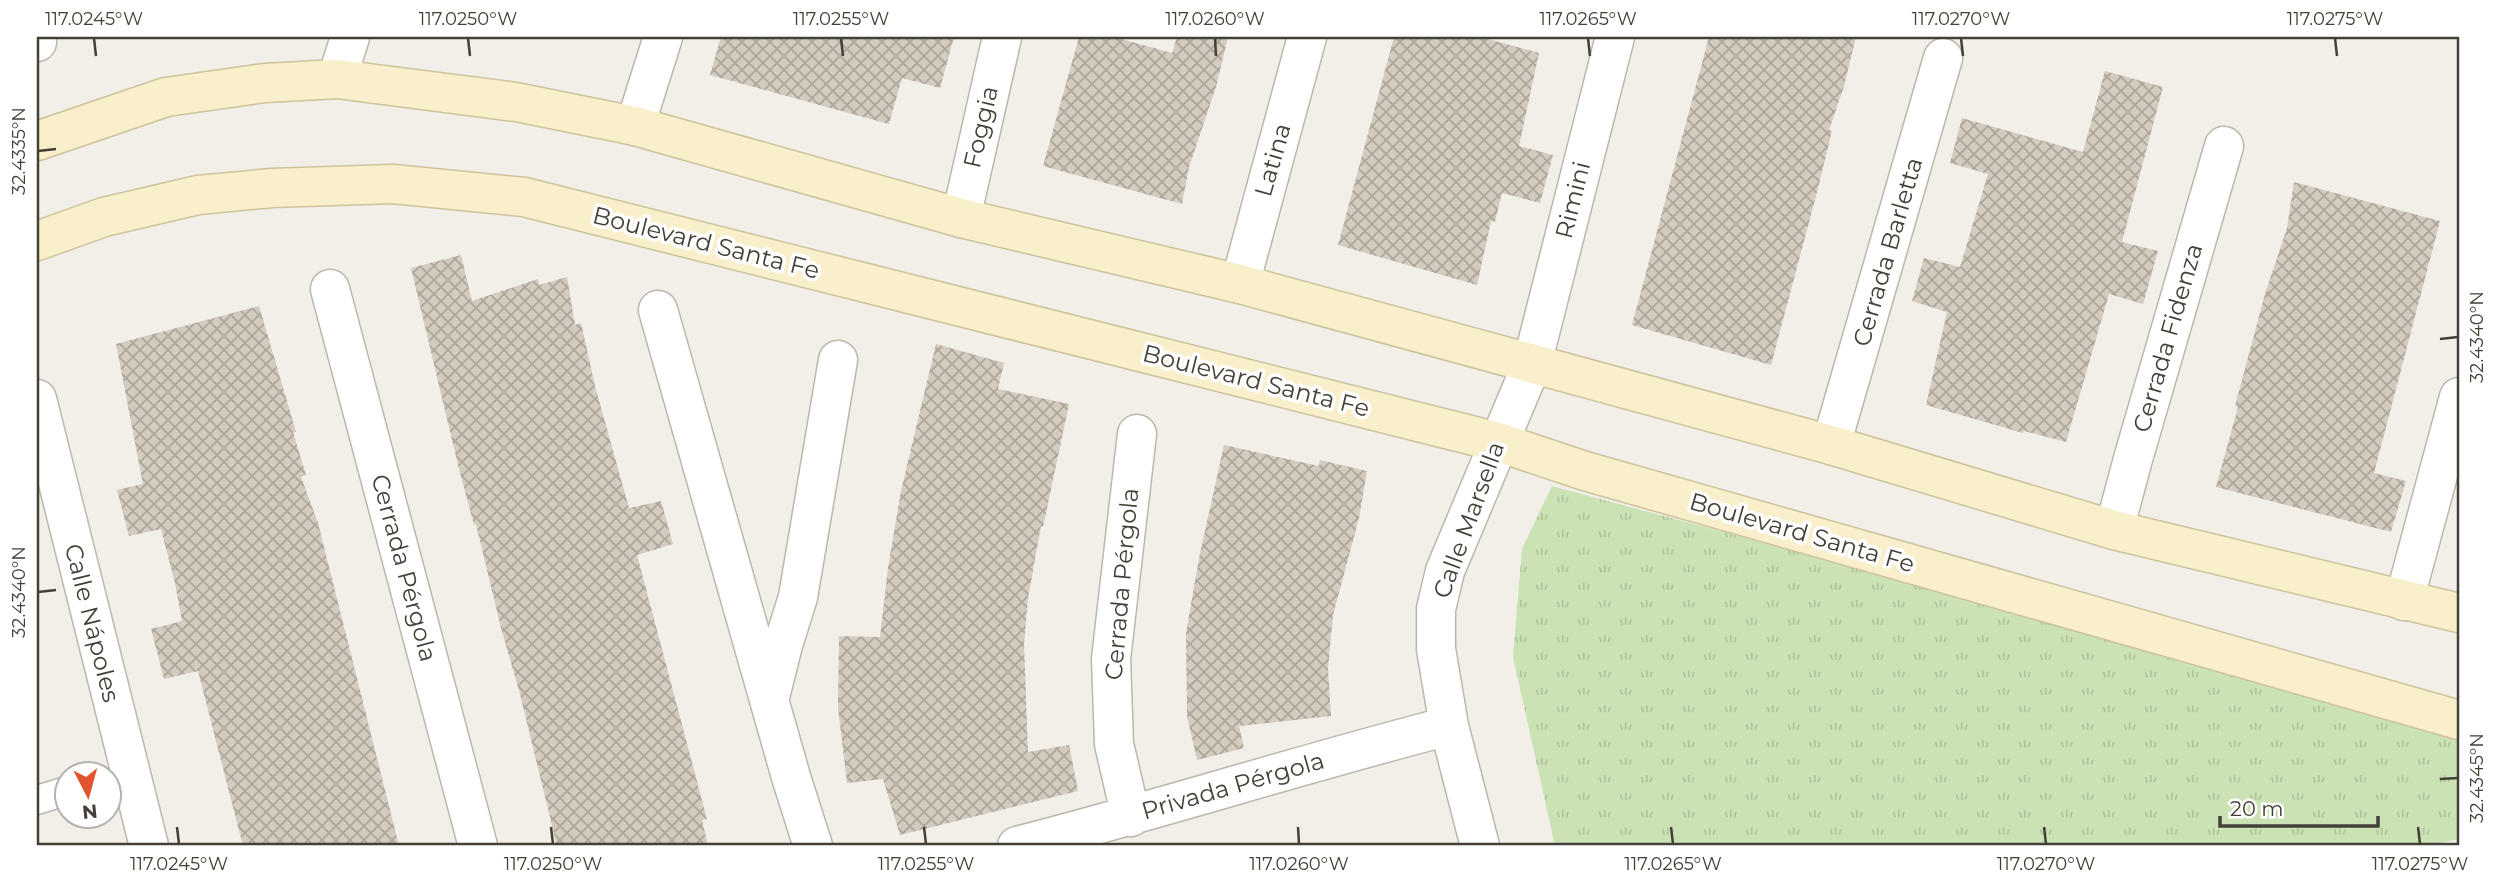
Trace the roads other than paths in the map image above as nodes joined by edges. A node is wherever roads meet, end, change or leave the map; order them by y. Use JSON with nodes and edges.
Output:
{"nodes":[{"id":1,"x":37,"y":37,"type":"edge"},
{"id":2,"x":349,"y":37,"type":"edge"},
{"id":3,"x":663,"y":37,"type":"edge"},
{"id":4,"x":1002,"y":37,"type":"edge"},
{"id":5,"x":1307,"y":37,"type":"edge"},
{"id":6,"x":1615,"y":37,"type":"edge"},
{"id":7,"x":37,"y":42,"type":"edge"},
{"id":8,"x":1943,"y":58,"type":"dead end"},
{"id":9,"x":337,"y":79,"type":"junction"},
{"id":10,"x":635,"y":126,"type":"junction"},
{"id":11,"x":37,"y":141,"type":"edge"},
{"id":12,"x":2224,"y":146,"type":"dead end"},
{"id":13,"x":961,"y":218,"type":"junction"},
{"id":14,"x":37,"y":241,"type":"edge"},
{"id":15,"x":1240,"y":284,"type":"junction"},
{"id":16,"x":330,"y":289,"type":"dead end"},
{"id":17,"x":658,"y":310,"type":"dead end"},
{"id":18,"x":838,"y":360,"type":"dead end"},
{"id":19,"x":1532,"y":364,"type":"junction"},
{"id":20,"x":2459,"y":397,"type":"edge"},
{"id":21,"x":37,"y":399,"type":"edge"},
{"id":22,"x":1138,"y":434,"type":"dead end"},
{"id":23,"x":1497,"y":442,"type":"junction"},
{"id":24,"x":1831,"y":446,"type":"junction"},
{"id":25,"x":2114,"y":530,"type":"junction"},
{"id":26,"x":2404,"y":601,"type":"junction"},
{"id":27,"x":2459,"y":613,"type":"edge"},
{"id":28,"x":770,"y":696,"type":"junction"},
{"id":29,"x":2459,"y":720,"type":"edge"},
{"id":30,"x":1449,"y":726,"type":"junction"},
{"id":31,"x":116,"y":760,"type":"edge"},
{"id":32,"x":122,"y":783,"type":"edge"},
{"id":33,"x":1131,"y":817,"type":"junction"},
{"id":34,"x":149,"y":846,"type":"edge"},
{"id":35,"x":478,"y":846,"type":"edge"},
{"id":36,"x":813,"y":846,"type":"edge"},
{"id":37,"x":1017,"y":846,"type":"edge"},
{"id":38,"x":1480,"y":846,"type":"edge"}],
"edges":[{"from":1,"to":7,"type":"street"},
{"from":2,"to":9,"type":"street"},
{"from":3,"to":10,"type":"street"},
{"from":4,"to":13,"type":"street","name":"Foggia"},
{"from":5,"to":15,"type":"street","name":"Latina"},
{"from":6,"to":19,"type":"street","name":"Rimini"},
{"from":8,"to":24,"type":"street","name":"Cerrada Barletta"},
{"from":9,"to":10,"type":"main road"},
{"from":9,"to":11,"type":"main road"},
{"from":10,"to":13,"type":"main road"},
{"from":12,"to":25,"type":"street","name":"Cerrada Fidenza"},
{"from":13,"to":15,"type":"main road"},
{"from":14,"to":23,"type":"main road","name":"Boulevard Santa Fe"},
{"from":15,"to":19,"type":"main road"},
{"from":16,"to":35,"type":"street","name":"Cerrada Pérgola"},
{"from":17,"to":28,"type":"street"},
{"from":18,"to":28,"type":"street"},
{"from":19,"to":23,"type":"street","name":"Calle Marsella"},
{"from":19,"to":24,"type":"main road"},
{"from":20,"to":26,"type":"street"},
{"from":21,"to":31,"type":"street","name":"Calle Nápoles"},
{"from":22,"to":33,"type":"street","name":"Cerrada Pérgola"},
{"from":23,"to":29,"type":"main road","name":"Boulevard Santa Fe"},
{"from":23,"to":30,"type":"street","name":"Calle Marsella"},
{"from":24,"to":25,"type":"main road"},
{"from":25,"to":26,"type":"main road"},
{"from":26,"to":27,"type":"main road"},
{"from":28,"to":36,"type":"street"},
{"from":30,"to":33,"type":"street","name":"Privada Pérgola"},
{"from":30,"to":38,"type":"street","name":"Calle Marsella"},
{"from":32,"to":34,"type":"street","name":"Calle Nápoles"},
{"from":33,"to":37,"type":"street","name":"Privada Pérgola"}]}
